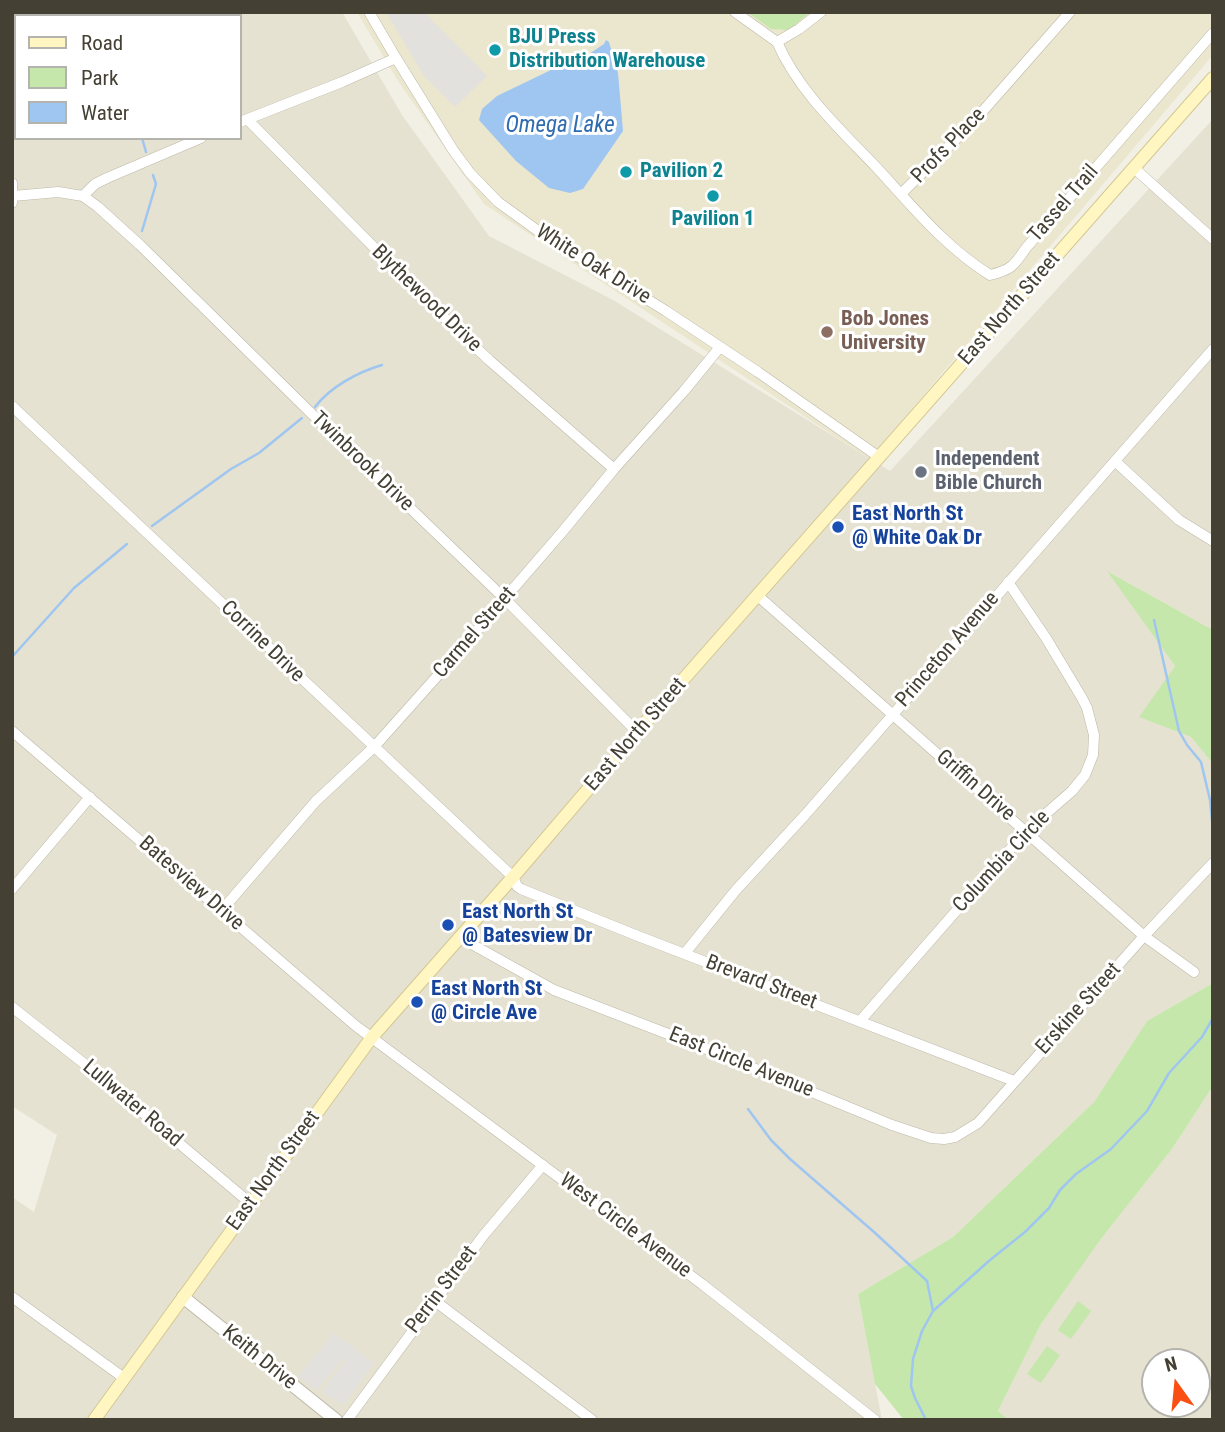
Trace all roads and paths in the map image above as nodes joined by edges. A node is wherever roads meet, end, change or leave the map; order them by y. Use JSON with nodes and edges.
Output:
{"nodes":[{"id":1,"x":369,"y":12,"type":"edge"},
{"id":2,"x":735,"y":12,"type":"edge"},
{"id":3,"x":821,"y":12,"type":"edge"},
{"id":4,"x":1070,"y":12,"type":"edge"},
{"id":5,"x":1213,"y":33,"type":"edge"},
{"id":6,"x":777,"y":42,"type":"junction"},
{"id":7,"x":396,"y":58,"type":"junction"},
{"id":8,"x":1213,"y":78,"type":"edge"},
{"id":9,"x":244,"y":120,"type":"edge"},
{"id":10,"x":196,"y":140,"type":"edge"},
{"id":11,"x":1134,"y":168,"type":"junction"},
{"id":12,"x":12,"y":183,"type":"edge"},
{"id":13,"x":901,"y":194,"type":"junction"},
{"id":14,"x":83,"y":196,"type":"junction"},
{"id":15,"x":13,"y":200,"type":"edge"},
{"id":16,"x":1213,"y":239,"type":"edge"},
{"id":17,"x":720,"y":347,"type":"junction"},
{"id":18,"x":1213,"y":349,"type":"edge"},
{"id":19,"x":12,"y":406,"type":"edge"},
{"id":20,"x":879,"y":457,"type":"junction"},
{"id":21,"x":1116,"y":462,"type":"junction"},
{"id":22,"x":614,"y":469,"type":"junction"},
{"id":23,"x":1213,"y":541,"type":"edge"},
{"id":24,"x":1008,"y":582,"type":"junction"},
{"id":25,"x":758,"y":596,"type":"junction"},
{"id":26,"x":505,"y":598,"type":"junction"},
{"id":27,"x":891,"y":714,"type":"junction"},
{"id":28,"x":12,"y":730,"type":"edge"},
{"id":29,"x":637,"y":732,"type":"junction"},
{"id":30,"x":374,"y":747,"type":"junction"},
{"id":31,"x":90,"y":797,"type":"junction"},
{"id":32,"x":1026,"y":831,"type":"junction"},
{"id":33,"x":1213,"y":863,"type":"edge"},
{"id":34,"x":513,"y":877,"type":"junction"},
{"id":35,"x":12,"y":889,"type":"edge"},
{"id":36,"x":222,"y":910,"type":"junction"},
{"id":37,"x":1144,"y":936,"type":"junction"},
{"id":38,"x":458,"y":937,"type":"junction"},
{"id":39,"x":685,"y":953,"type":"junction"},
{"id":40,"x":1194,"y":972,"type":"dead end"},
{"id":41,"x":12,"y":1007,"type":"edge"},
{"id":42,"x":860,"y":1021,"type":"junction"},
{"id":43,"x":372,"y":1037,"type":"junction"},
{"id":44,"x":1014,"y":1082,"type":"junction"},
{"id":45,"x":543,"y":1165,"type":"junction"},
{"id":46,"x":250,"y":1203,"type":"junction"},
{"id":47,"x":12,"y":1297,"type":"edge"},
{"id":48,"x":183,"y":1297,"type":"junction"},
{"id":49,"x":435,"y":1301,"type":"junction"},
{"id":50,"x":124,"y":1378,"type":"junction"},
{"id":51,"x":94,"y":1420,"type":"edge"},
{"id":52,"x":335,"y":1420,"type":"edge"},
{"id":53,"x":347,"y":1420,"type":"edge"},
{"id":54,"x":592,"y":1420,"type":"edge"},
{"id":55,"x":875,"y":1420,"type":"edge"}],
"edges":[{"from":1,"to":7,"type":"street","name":"White Oak Drive"},
{"from":2,"to":6,"type":"street"},
{"from":3,"to":6,"type":"street"},
{"from":4,"to":13,"type":"street","name":"Profs Place"},
{"from":5,"to":13,"type":"street","name":"Tassel Trail"},
{"from":6,"to":13,"type":"street","name":"Profs Place"},
{"from":7,"to":9,"type":"street"},
{"from":7,"to":17,"type":"street","name":"White Oak Drive"},
{"from":8,"to":11,"type":"main road","name":"East North Street"},
{"from":9,"to":22,"type":"street","name":"Blythewood Drive"},
{"from":10,"to":14,"type":"street"},
{"from":11,"to":16,"type":"street"},
{"from":11,"to":20,"type":"main road","name":"East North Street"},
{"from":12,"to":15,"type":"street"},
{"from":14,"to":15,"type":"street"},
{"from":14,"to":26,"type":"street","name":"Twinbrook Drive"},
{"from":17,"to":20,"type":"street","name":"White Oak Drive"},
{"from":17,"to":22,"type":"street","name":"Carmel Street"},
{"from":18,"to":21,"type":"street","name":"Princeton Avenue"},
{"from":19,"to":30,"type":"street","name":"Corrine Drive"},
{"from":20,"to":25,"type":"main road","name":"East North Street"},
{"from":21,"to":23,"type":"street"},
{"from":21,"to":24,"type":"street","name":"Princeton Avenue"},
{"from":22,"to":26,"type":"street","name":"Carmel Street"},
{"from":24,"to":27,"type":"street","name":"Princeton Avenue"},
{"from":24,"to":32,"type":"street","name":"Columbia Circle"},
{"from":25,"to":27,"type":"street","name":"Griffin Drive"},
{"from":25,"to":29,"type":"main road","name":"East North Street"},
{"from":26,"to":29,"type":"street","name":"Twinbrook Drive"},
{"from":26,"to":30,"type":"street","name":"Carmel Street"},
{"from":27,"to":32,"type":"street","name":"Griffin Drive"},
{"from":27,"to":39,"type":"street","name":"Princeton Avenue"},
{"from":28,"to":31,"type":"street","name":"Batesview Drive"},
{"from":29,"to":34,"type":"main road","name":"East North Street"},
{"from":30,"to":34,"type":"street","name":"Corrine Drive"},
{"from":30,"to":36,"type":"street","name":"Carmel Street"},
{"from":31,"to":35,"type":"street"},
{"from":31,"to":36,"type":"street","name":"Batesview Drive"},
{"from":32,"to":37,"type":"street","name":"Griffin Drive"},
{"from":32,"to":42,"type":"street","name":"Columbia Circle"},
{"from":33,"to":37,"type":"street","name":"Erskine Street"},
{"from":34,"to":38,"type":"main road","name":"East North Street"},
{"from":34,"to":39,"type":"street","name":"Brevard Street"},
{"from":36,"to":43,"type":"street","name":"Batesview Drive"},
{"from":37,"to":40,"type":"street","name":"Griffin Drive"},
{"from":37,"to":44,"type":"street","name":"Erskine Street"},
{"from":38,"to":43,"type":"main road","name":"East North Street"},
{"from":38,"to":44,"type":"street","name":"East Circle Avenue"},
{"from":39,"to":42,"type":"street","name":"Brevard Street"},
{"from":41,"to":46,"type":"street","name":"Lullwater Road"},
{"from":42,"to":44,"type":"street","name":"Brevard Street"},
{"from":43,"to":45,"type":"street","name":"West Circle Avenue"},
{"from":43,"to":46,"type":"main road","name":"East North Street"},
{"from":45,"to":49,"type":"street","name":"Perrin Street"},
{"from":45,"to":55,"type":"street","name":"West Circle Avenue"},
{"from":46,"to":48,"type":"main road","name":"East North Street"},
{"from":47,"to":50,"type":"street"},
{"from":48,"to":50,"type":"main road","name":"East North Street"},
{"from":48,"to":52,"type":"street","name":"Keith Drive"},
{"from":49,"to":53,"type":"street","name":"Perrin Street"},
{"from":49,"to":54,"type":"street"},
{"from":50,"to":51,"type":"main road","name":"East North Street"}]}
